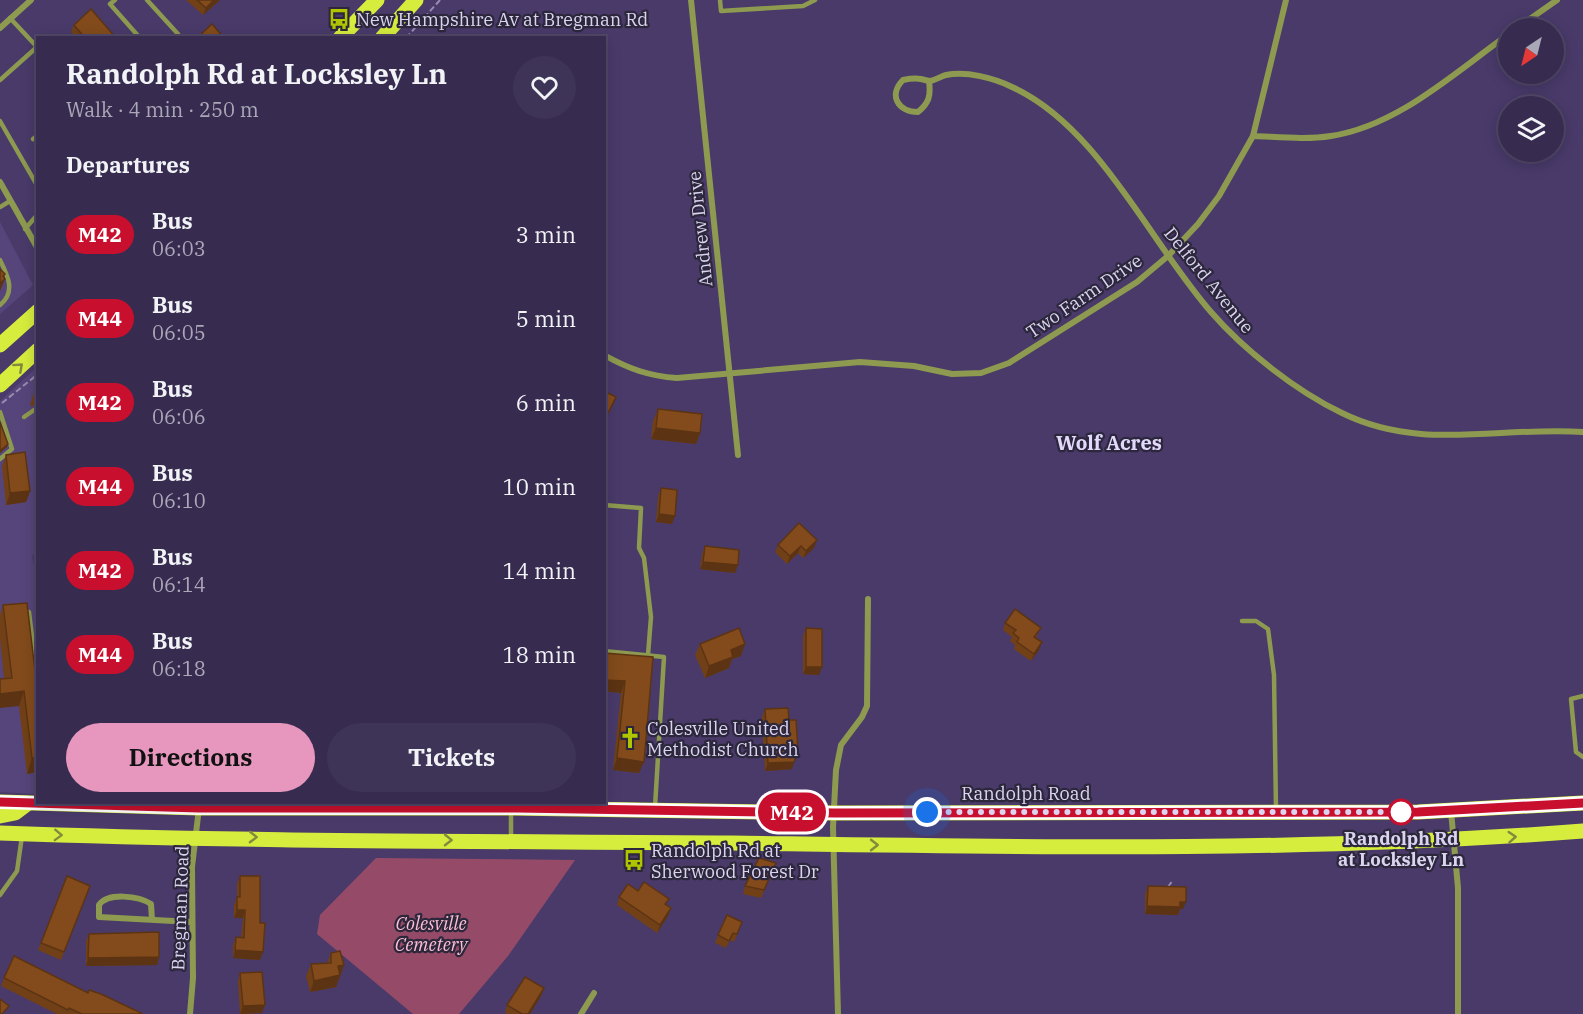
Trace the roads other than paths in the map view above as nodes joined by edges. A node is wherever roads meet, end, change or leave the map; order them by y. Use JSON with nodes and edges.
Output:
{"nodes":[{"id":1,"x":115,"y":0,"type":"edge"},
{"id":2,"x":147,"y":0,"type":"edge"},
{"id":3,"x":376,"y":0,"type":"edge"},
{"id":4,"x":416,"y":0,"type":"edge"},
{"id":5,"x":692,"y":0,"type":"edge"},
{"id":6,"x":720,"y":0,"type":"edge"},
{"id":7,"x":815,"y":0,"type":"edge"},
{"id":8,"x":1286,"y":0,"type":"edge"},
{"id":9,"x":1557,"y":0,"type":"edge"},
{"id":10,"x":28,"y":1,"type":"edge"},
{"id":11,"x":10,"y":18,"type":"junction"},
{"id":12,"x":1531,"y":18,"type":"edge"},
{"id":13,"x":0,"y":28,"type":"edge"},
{"id":14,"x":138,"y":36,"type":"edge"},
{"id":15,"x":176,"y":36,"type":"edge"},
{"id":16,"x":342,"y":36,"type":"edge"},
{"id":17,"x":384,"y":36,"type":"edge"},
{"id":18,"x":1498,"y":42,"type":"edge"},
{"id":19,"x":36,"y":46,"type":"edge"},
{"id":20,"x":36,"y":48,"type":"edge"},
{"id":21,"x":0,"y":80,"type":"edge"},
{"id":22,"x":929,"y":81,"type":"junction"},
{"id":23,"x":0,"y":121,"type":"edge"},
{"id":24,"x":1253,"y":136,"type":"junction"},
{"id":25,"x":0,"y":182,"type":"edge"},
{"id":26,"x":36,"y":184,"type":"edge"},
{"id":27,"x":10,"y":201,"type":"junction"},
{"id":28,"x":0,"y":207,"type":"edge"},
{"id":29,"x":36,"y":216,"type":"edge"},
{"id":30,"x":25,"y":229,"type":"junction"},
{"id":31,"x":36,"y":246,"type":"edge"},
{"id":32,"x":1168,"y":256,"type":"junction"},
{"id":33,"x":0,"y":260,"type":"edge"},
{"id":34,"x":0,"y":271,"type":"edge"},
{"id":35,"x":9,"y":278,"type":"junction"},
{"id":36,"x":0,"y":305,"type":"edge"},
{"id":37,"x":36,"y":313,"type":"edge"},
{"id":38,"x":0,"y":345,"type":"edge"},
{"id":39,"x":36,"y":352,"type":"edge"},
{"id":40,"x":606,"y":356,"type":"edge"},
{"id":41,"x":731,"y":374,"type":"junction"},
{"id":42,"x":0,"y":385,"type":"edge"},
{"id":43,"x":34,"y":410,"type":"dead end"},
{"id":44,"x":0,"y":412,"type":"edge"},
{"id":45,"x":24,"y":417,"type":"dead end"},
{"id":46,"x":1583,"y":432,"type":"edge"},
{"id":47,"x":738,"y":454,"type":"dead end"},
{"id":48,"x":0,"y":459,"type":"edge"},
{"id":49,"x":606,"y":505,"type":"edge"},
{"id":50,"x":868,"y":599,"type":"dead end"},
{"id":51,"x":21,"y":610,"type":"edge"},
{"id":52,"x":1242,"y":621,"type":"dead end"},
{"id":53,"x":606,"y":651,"type":"edge"},
{"id":54,"x":648,"y":655,"type":"junction"},
{"id":55,"x":36,"y":670,"type":"edge"},
{"id":56,"x":1583,"y":696,"type":"edge"},
{"id":57,"x":1583,"y":757,"type":"edge"},
{"id":58,"x":0,"y":802,"type":"edge"},
{"id":59,"x":1583,"y":803,"type":"edge"},
{"id":60,"x":27,"y":804,"type":"junction"},
{"id":61,"x":512,"y":805,"type":"edge"},
{"id":62,"x":199,"y":806,"type":"edge"},
{"id":63,"x":655,"y":810,"type":"junction"},
{"id":64,"x":1451,"y":810,"type":"junction"},
{"id":65,"x":1276,"y":812,"type":"junction"},
{"id":66,"x":834,"y":813,"type":"junction"},
{"id":67,"x":0,"y":816,"type":"edge"},
{"id":68,"x":1583,"y":831,"type":"edge"},
{"id":69,"x":0,"y":833,"type":"edge"},
{"id":70,"x":22,"y":834,"type":"junction"},
{"id":71,"x":197,"y":837,"type":"junction"},
{"id":72,"x":511,"y":841,"type":"junction"},
{"id":73,"x":1454,"y":841,"type":"junction"},
{"id":74,"x":834,"y":845,"type":"junction"},
{"id":75,"x":0,"y":895,"type":"edge"},
{"id":76,"x":152,"y":920,"type":"junction"},
{"id":77,"x":192,"y":922,"type":"junction"},
{"id":78,"x":594,"y":993,"type":"dead end"},
{"id":79,"x":190,"y":1014,"type":"edge"},
{"id":80,"x":581,"y":1014,"type":"edge"},
{"id":81,"x":838,"y":1014,"type":"edge"},
{"id":82,"x":1458,"y":1014,"type":"edge"}],
"edges":[{"from":1,"to":14,"type":"lane"},
{"from":2,"to":15,"type":"lane"},
{"from":3,"to":16,"type":"main road"},
{"from":4,"to":17,"type":"main road"},
{"from":5,"to":41,"type":"street","name":"Andrew Drive"},
{"from":6,"to":7,"type":"lane"},
{"from":8,"to":24,"type":"street","name":"Two Farm Drive"},
{"from":9,"to":12,"type":"street"},
{"from":10,"to":11,"type":"street"},
{"from":11,"to":13,"type":"street"},
{"from":11,"to":19,"type":"lane"},
{"from":18,"to":24,"type":"street"},
{"from":20,"to":21,"type":"lane"},
{"from":22,"to":22,"type":"street","name":"Delford Avenue"},
{"from":22,"to":32,"type":"street","name":"Delford Avenue"},
{"from":23,"to":26,"type":"lane"},
{"from":24,"to":32,"type":"street","name":"Two Farm Drive"},
{"from":25,"to":27,"type":"street"},
{"from":27,"to":28,"type":"lane"},
{"from":27,"to":30,"type":"street"},
{"from":29,"to":30,"type":"lane"},
{"from":30,"to":31,"type":"street"},
{"from":32,"to":41,"type":"street","name":"Two Farm Drive"},
{"from":32,"to":46,"type":"street","name":"Delford Avenue"},
{"from":33,"to":35,"type":"lane"},
{"from":34,"to":35,"type":"lane"},
{"from":35,"to":36,"type":"lane"},
{"from":37,"to":38,"type":"main road"},
{"from":42,"to":39,"type":"main road","one_way":true},
{"from":40,"to":41,"type":"street","name":"Two Farm Drive"},
{"from":41,"to":47,"type":"street","name":"Andrew Drive"},
{"from":43,"to":45,"type":"lane"},
{"from":44,"to":48,"type":"lane"},
{"from":49,"to":54,"type":"lane"},
{"from":50,"to":66,"type":"street"},
{"from":51,"to":55,"type":"lane"},
{"from":52,"to":65,"type":"lane"},
{"from":53,"to":54,"type":"lane"},
{"from":54,"to":63,"type":"lane"},
{"from":56,"to":57,"type":"lane"},
{"from":58,"to":60,"type":"main road","name":"Randolph Road"},
{"from":59,"to":64,"type":"main road","name":"Randolph Road"},
{"from":60,"to":62,"type":"main road","name":"Randolph Road"},
{"from":60,"to":67,"type":"main road"},
{"from":61,"to":62,"type":"main road","name":"Randolph Road"},
{"from":61,"to":63,"type":"main road","name":"Randolph Road"},
{"from":61,"to":72,"type":"lane"},
{"from":62,"to":71,"type":"street","name":"Bregman Road"},
{"from":63,"to":66,"type":"main road","name":"Randolph Road"},
{"from":64,"to":65,"type":"main road","name":"Randolph Road"},
{"from":64,"to":73,"type":"street"},
{"from":65,"to":66,"type":"main road","name":"Randolph Road"},
{"from":66,"to":74,"type":"street"},
{"from":73,"to":68,"type":"main road","one_way":true},
{"from":69,"to":70,"type":"main road"},
{"from":70,"to":71,"type":"main road","one_way":true},
{"from":70,"to":75,"type":"lane"},
{"from":71,"to":72,"type":"main road","one_way":true},
{"from":71,"to":77,"type":"street","name":"Bregman Road"},
{"from":72,"to":74,"type":"main road"},
{"from":74,"to":73,"type":"main road","one_way":true},
{"from":73,"to":82,"type":"street"},
{"from":74,"to":81,"type":"street"},
{"from":76,"to":76,"type":"street"},
{"from":76,"to":77,"type":"street"},
{"from":77,"to":79,"type":"street","name":"Bregman Road"},
{"from":78,"to":80,"type":"street"}]}
